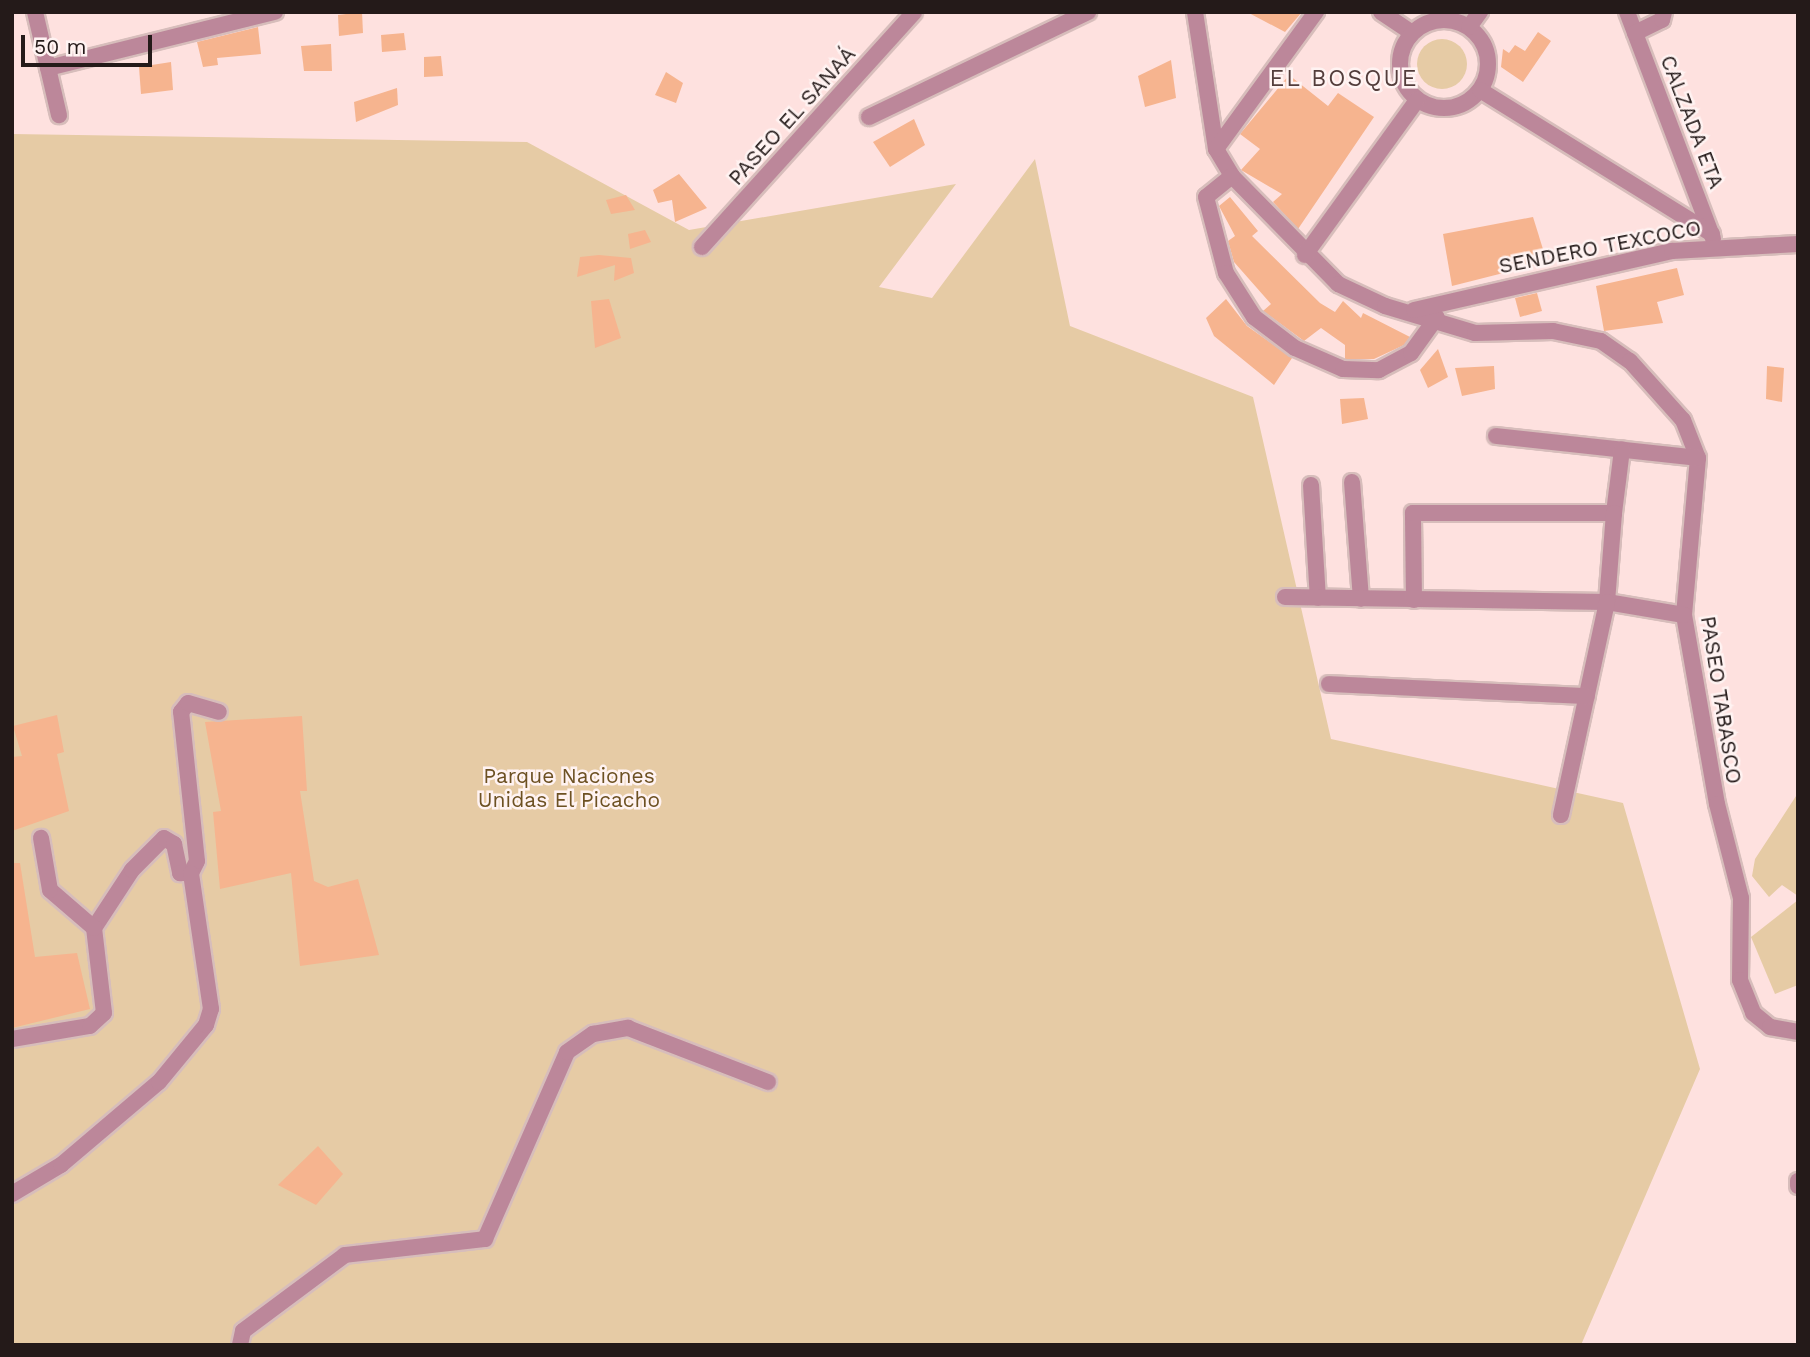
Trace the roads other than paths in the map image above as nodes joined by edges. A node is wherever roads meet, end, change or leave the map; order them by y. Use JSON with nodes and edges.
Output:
{"nodes":[{"id":1,"x":35,"y":12,"type":"edge"},
{"id":2,"x":275,"y":12,"type":"edge"},
{"id":3,"x":914,"y":12,"type":"edge"},
{"id":4,"x":1088,"y":12,"type":"edge"},
{"id":5,"x":1195,"y":12,"type":"edge"},
{"id":6,"x":1316,"y":12,"type":"edge"},
{"id":7,"x":1381,"y":12,"type":"edge"},
{"id":8,"x":1480,"y":12,"type":"edge"},
{"id":9,"x":1628,"y":12,"type":"edge"},
{"id":10,"x":1664,"y":12,"type":"edge"},
{"id":11,"x":1469,"y":27,"type":"junction"},
{"id":12,"x":1412,"y":33,"type":"junction"},
{"id":13,"x":1635,"y":33,"type":"junction"},
{"id":14,"x":48,"y":68,"type":"junction"},
{"id":15,"x":1480,"y":90,"type":"junction"},
{"id":16,"x":1418,"y":100,"type":"junction"},
{"id":17,"x":59,"y":115,"type":"dead end"},
{"id":18,"x":869,"y":117,"type":"dead end"},
{"id":19,"x":1216,"y":149,"type":"junction"},
{"id":20,"x":1232,"y":176,"type":"junction"},
{"id":21,"x":1714,"y":241,"type":"junction"},
{"id":22,"x":1798,"y":244,"type":"edge"},
{"id":23,"x":702,"y":247,"type":"dead end"},
{"id":24,"x":1305,"y":255,"type":"junction"},
{"id":25,"x":1413,"y":310,"type":"junction"},
{"id":26,"x":1437,"y":317,"type":"junction"},
{"id":27,"x":1496,"y":436,"type":"dead end"},
{"id":28,"x":1622,"y":450,"type":"junction"},
{"id":29,"x":1698,"y":458,"type":"junction"},
{"id":30,"x":1352,"y":482,"type":"dead end"},
{"id":31,"x":1311,"y":485,"type":"dead end"},
{"id":32,"x":1614,"y":513,"type":"junction"},
{"id":33,"x":1285,"y":597,"type":"dead end"},
{"id":34,"x":1318,"y":598,"type":"junction"},
{"id":35,"x":1361,"y":599,"type":"junction"},
{"id":36,"x":1414,"y":600,"type":"junction"},
{"id":37,"x":1607,"y":602,"type":"junction"},
{"id":38,"x":1684,"y":615,"type":"junction"},
{"id":39,"x":1329,"y":684,"type":"dead end"},
{"id":40,"x":1587,"y":696,"type":"junction"},
{"id":41,"x":219,"y":712,"type":"dead end"},
{"id":42,"x":1561,"y":815,"type":"dead end"},
{"id":43,"x":41,"y":838,"type":"dead end"},
{"id":44,"x":191,"y":873,"type":"junction"},
{"id":45,"x":94,"y":928,"type":"junction"},
{"id":46,"x":1798,"y":1032,"type":"edge"},
{"id":47,"x":12,"y":1039,"type":"edge"},
{"id":48,"x":768,"y":1082,"type":"dead end"},
{"id":49,"x":12,"y":1194,"type":"edge"},
{"id":50,"x":240,"y":1345,"type":"edge"}],
"edges":[{"from":1,"to":14,"type":"street"},
{"from":2,"to":14,"type":"street"},
{"from":3,"to":23,"type":"street","name":"PASEO EL SANAÁ"},
{"from":4,"to":18,"type":"street"},
{"from":5,"to":19,"type":"street","name":"PASEO TABASCO"},
{"from":6,"to":19,"type":"street"},
{"from":7,"to":12,"type":"street"},
{"from":8,"to":11,"type":"street"},
{"from":9,"to":13,"type":"street","name":"CALZADA ETA"},
{"from":10,"to":13,"type":"street"},
{"from":11,"to":12,"type":"street"},
{"from":11,"to":15,"type":"street"},
{"from":12,"to":16,"type":"street"},
{"from":13,"to":21,"type":"street","name":"CALZADA ETA"},
{"from":14,"to":17,"type":"street"},
{"from":15,"to":16,"type":"street"},
{"from":15,"to":21,"type":"street"},
{"from":16,"to":24,"type":"street"},
{"from":19,"to":20,"type":"street","name":"PASEO TABASCO"},
{"from":20,"to":24,"type":"street","name":"PASEO TABASCO"},
{"from":20,"to":26,"type":"street"},
{"from":21,"to":22,"type":"street","name":"SENDERO TEXCOCO"},
{"from":21,"to":25,"type":"street","name":"SENDERO TEXCOCO"},
{"from":24,"to":25,"type":"street","name":"PASEO TABASCO"},
{"from":25,"to":26,"type":"street","name":"PASEO TABASCO"},
{"from":26,"to":29,"type":"street","name":"PASEO TABASCO"},
{"from":27,"to":28,"type":"street"},
{"from":28,"to":29,"type":"street"},
{"from":28,"to":32,"type":"street"},
{"from":29,"to":38,"type":"street","name":"PASEO TABASCO"},
{"from":30,"to":35,"type":"street"},
{"from":31,"to":34,"type":"street"},
{"from":32,"to":36,"type":"street"},
{"from":32,"to":37,"type":"street"},
{"from":33,"to":34,"type":"street"},
{"from":34,"to":35,"type":"street"},
{"from":35,"to":36,"type":"street"},
{"from":36,"to":37,"type":"street"},
{"from":37,"to":38,"type":"street"},
{"from":37,"to":40,"type":"street"},
{"from":38,"to":46,"type":"street","name":"PASEO TABASCO"},
{"from":39,"to":40,"type":"street"},
{"from":40,"to":42,"type":"street"},
{"from":41,"to":44,"type":"street"},
{"from":43,"to":45,"type":"street"},
{"from":44,"to":45,"type":"street"},
{"from":44,"to":49,"type":"street"},
{"from":45,"to":47,"type":"street"},
{"from":48,"to":50,"type":"street"}]}
